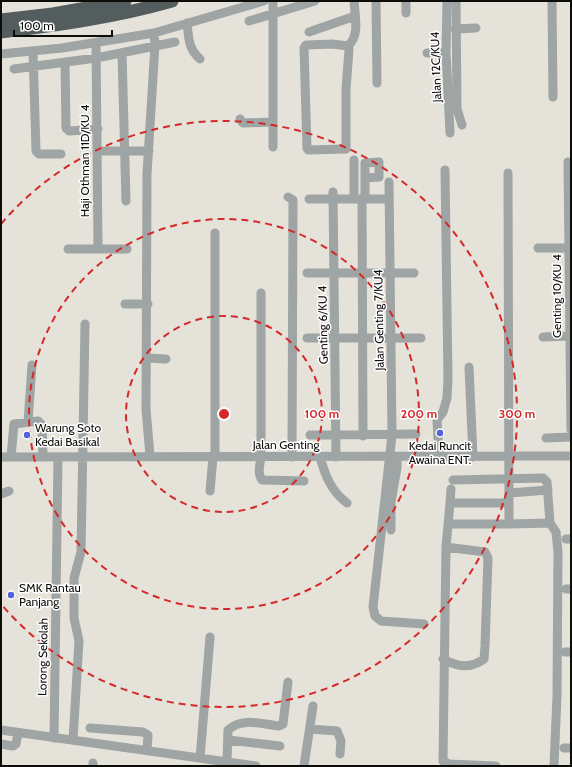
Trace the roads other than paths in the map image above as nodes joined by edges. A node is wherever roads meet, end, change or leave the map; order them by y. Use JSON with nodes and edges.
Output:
{"nodes":[{"id":1,"x":125,"y":1,"type":"edge"},
{"id":2,"x":172,"y":1,"type":"edge"},
{"id":3,"x":264,"y":1,"type":"edge"},
{"id":4,"x":273,"y":1,"type":"edge"},
{"id":5,"x":315,"y":1,"type":"edge"},
{"id":6,"x":354,"y":1,"type":"edge"},
{"id":7,"x":376,"y":1,"type":"edge"},
{"id":8,"x":406,"y":1,"type":"edge"},
{"id":9,"x":447,"y":1,"type":"edge"},
{"id":10,"x":456,"y":1,"type":"edge"},
{"id":11,"x":552,"y":1,"type":"edge"},
{"id":12,"x":406,"y":13,"type":"dead end"},
{"id":13,"x":272,"y":14,"type":"junction"},
{"id":14,"x":355,"y":16,"type":"junction"},
{"id":15,"x":1,"y":20,"type":"edge"},
{"id":16,"x":249,"y":21,"type":"dead end"},
{"id":17,"x":187,"y":23,"type":"junction"},
{"id":18,"x":476,"y":28,"type":"dead end"},
{"id":19,"x":455,"y":30,"type":"junction"},
{"id":20,"x":1,"y":32,"type":"edge"},
{"id":21,"x":154,"y":32,"type":"junction"},
{"id":22,"x":309,"y":32,"type":"dead end"},
{"id":23,"x":175,"y":42,"type":"dead end"},
{"id":24,"x":96,"y":43,"type":"junction"},
{"id":25,"x":155,"y":45,"type":"junction"},
{"id":26,"x":348,"y":46,"type":"junction"},
{"id":27,"x":33,"y":51,"type":"junction"},
{"id":28,"x":446,"y":52,"type":"junction"},
{"id":29,"x":122,"y":53,"type":"junction"},
{"id":30,"x":427,"y":53,"type":"dead end"},
{"id":31,"x":1,"y":54,"type":"edge"},
{"id":32,"x":96,"y":58,"type":"junction"},
{"id":33,"x":200,"y":59,"type":"dead end"},
{"id":34,"x":65,"y":62,"type":"junction"},
{"id":35,"x":35,"y":67,"type":"junction"},
{"id":36,"x":14,"y":69,"type":"dead end"},
{"id":37,"x":377,"y":82,"type":"dead end"},
{"id":38,"x":553,"y":97,"type":"dead end"},
{"id":39,"x":240,"y":119,"type":"dead end"},
{"id":40,"x":273,"y":122,"type":"junction"},
{"id":41,"x":462,"y":125,"type":"dead end"},
{"id":42,"x":98,"y":130,"type":"junction"},
{"id":43,"x":450,"y":133,"type":"dead end"},
{"id":44,"x":273,"y":147,"type":"dead end"},
{"id":45,"x":149,"y":151,"type":"junction"},
{"id":46,"x":97,"y":152,"type":"junction"},
{"id":47,"x":125,"y":152,"type":"junction"},
{"id":48,"x":61,"y":154,"type":"dead end"},
{"id":49,"x":354,"y":160,"type":"dead end"},
{"id":50,"x":568,"y":162,"type":"dead end"},
{"id":51,"x":445,"y":170,"type":"dead end"},
{"id":52,"x":508,"y":173,"type":"dead end"},
{"id":53,"x":365,"y":178,"type":"dead end"},
{"id":54,"x":389,"y":182,"type":"dead end"},
{"id":55,"x":333,"y":196,"type":"junction"},
{"id":56,"x":288,"y":197,"type":"dead end"},
{"id":57,"x":309,"y":199,"type":"dead end"},
{"id":58,"x":360,"y":199,"type":"junction"},
{"id":59,"x":389,"y":199,"type":"junction"},
{"id":60,"x":126,"y":201,"type":"dead end"},
{"id":61,"x":570,"y":230,"type":"edge"},
{"id":62,"x":215,"y":232,"type":"dead end"},
{"id":63,"x":538,"y":248,"type":"dead end"},
{"id":64,"x":569,"y":248,"type":"junction"},
{"id":65,"x":68,"y":249,"type":"dead end"},
{"id":66,"x":98,"y":249,"type":"junction"},
{"id":67,"x":127,"y":249,"type":"dead end"},
{"id":68,"x":334,"y":272,"type":"junction"},
{"id":69,"x":363,"y":272,"type":"junction"},
{"id":70,"x":307,"y":273,"type":"dead end"},
{"id":71,"x":390,"y":273,"type":"junction"},
{"id":72,"x":414,"y":273,"type":"dead end"},
{"id":73,"x":261,"y":293,"type":"dead end"},
{"id":74,"x":126,"y":304,"type":"dead end"},
{"id":75,"x":148,"y":304,"type":"junction"},
{"id":76,"x":570,"y":315,"type":"edge"},
{"id":77,"x":85,"y":324,"type":"dead end"},
{"id":78,"x":569,"y":336,"type":"junction"},
{"id":79,"x":543,"y":337,"type":"dead end"},
{"id":80,"x":307,"y":338,"type":"dead end"},
{"id":81,"x":335,"y":338,"type":"junction"},
{"id":82,"x":364,"y":338,"type":"junction"},
{"id":83,"x":392,"y":338,"type":"junction"},
{"id":84,"x":421,"y":338,"type":"dead end"},
{"id":85,"x":146,"y":358,"type":"junction"},
{"id":86,"x":166,"y":359,"type":"dead end"},
{"id":87,"x":32,"y":365,"type":"dead end"},
{"id":88,"x":469,"y":367,"type":"dead end"},
{"id":89,"x":28,"y":422,"type":"junction"},
{"id":90,"x":571,"y":430,"type":"edge"},
{"id":91,"x":416,"y":434,"type":"dead end"},
{"id":92,"x":310,"y":435,"type":"dead end"},
{"id":93,"x":392,"y":435,"type":"junction"},
{"id":94,"x":336,"y":436,"type":"junction"},
{"id":95,"x":362,"y":436,"type":"junction"},
{"id":96,"x":571,"y":437,"type":"edge"},
{"id":97,"x":546,"y":438,"type":"dead end"},
{"id":98,"x":84,"y":456,"type":"junction"},
{"id":99,"x":150,"y":456,"type":"junction"},
{"id":100,"x":571,"y":456,"type":"edge"},
{"id":101,"x":1,"y":457,"type":"edge"},
{"id":102,"x":11,"y":457,"type":"junction"},
{"id":103,"x":43,"y":457,"type":"junction"},
{"id":104,"x":58,"y":457,"type":"junction"},
{"id":105,"x":214,"y":457,"type":"junction"},
{"id":106,"x":262,"y":457,"type":"junction"},
{"id":107,"x":292,"y":457,"type":"junction"},
{"id":108,"x":320,"y":457,"type":"junction"},
{"id":109,"x":336,"y":457,"type":"junction"},
{"id":110,"x":394,"y":457,"type":"junction"},
{"id":111,"x":438,"y":457,"type":"junction"},
{"id":112,"x":473,"y":457,"type":"junction"},
{"id":113,"x":510,"y":457,"type":"junction"},
{"id":114,"x":510,"y":478,"type":"junction"},
{"id":115,"x":304,"y":481,"type":"dead end"},
{"id":116,"x":548,"y":490,"type":"junction"},
{"id":117,"x":210,"y":491,"type":"dead end"},
{"id":118,"x":510,"y":498,"type":"junction"},
{"id":119,"x":347,"y":503,"type":"dead end"},
{"id":120,"x":450,"y":503,"type":"junction"},
{"id":121,"x":550,"y":523,"type":"junction"},
{"id":122,"x":448,"y":524,"type":"junction"},
{"id":123,"x":510,"y":524,"type":"junction"},
{"id":124,"x":391,"y":530,"type":"dead end"},
{"id":125,"x":446,"y":548,"type":"junction"},
{"id":126,"x":424,"y":624,"type":"dead end"},
{"id":127,"x":210,"y":637,"type":"dead end"},
{"id":128,"x":443,"y":659,"type":"junction"},
{"id":129,"x":288,"y":682,"type":"dead end"},
{"id":130,"x":313,"y":706,"type":"dead end"},
{"id":131,"x":90,"y":728,"type":"dead end"},
{"id":132,"x":310,"y":729,"type":"junction"},
{"id":133,"x":1,"y":730,"type":"edge"},
{"id":134,"x":18,"y":733,"type":"junction"},
{"id":135,"x":54,"y":738,"type":"junction"},
{"id":136,"x":73,"y":740,"type":"junction"},
{"id":137,"x":228,"y":740,"type":"junction"},
{"id":138,"x":1,"y":744,"type":"edge"},
{"id":139,"x":280,"y":746,"type":"dead end"},
{"id":140,"x":147,"y":750,"type":"junction"},
{"id":141,"x":340,"y":754,"type":"dead end"},
{"id":142,"x":200,"y":758,"type":"junction"},
{"id":143,"x":228,"y":761,"type":"junction"},
{"id":144,"x":211,"y":763,"type":"edge"},
{"id":145,"x":256,"y":766,"type":"edge"},
{"id":146,"x":304,"y":766,"type":"edge"},
{"id":147,"x":496,"y":766,"type":"edge"},
{"id":148,"x":554,"y":766,"type":"edge"}],
"edges":[{"from":1,"to":15,"type":"highway"},
{"from":2,"to":20,"type":"highway"},
{"from":3,"to":17,"type":"street"},
{"from":4,"to":13,"type":"street"},
{"from":5,"to":13,"type":"street"},
{"from":6,"to":14,"type":"street"},
{"from":7,"to":37,"type":"street"},
{"from":8,"to":12,"type":"street"},
{"from":9,"to":28,"type":"street","name":"Jalan 12C/KU4"},
{"from":10,"to":19,"type":"street"},
{"from":11,"to":38,"type":"street"},
{"from":13,"to":16,"type":"street"},
{"from":13,"to":40,"type":"street"},
{"from":14,"to":22,"type":"street"},
{"from":14,"to":26,"type":"street"},
{"from":17,"to":21,"type":"street"},
{"from":17,"to":33,"type":"street"},
{"from":18,"to":19,"type":"street"},
{"from":19,"to":41,"type":"street"},
{"from":21,"to":24,"type":"street"},
{"from":21,"to":25,"type":"street"},
{"from":23,"to":25,"type":"street"},
{"from":24,"to":27,"type":"street"},
{"from":24,"to":32,"type":"street","name":"Haji Othman 11D/KU 4"},
{"from":25,"to":29,"type":"street"},
{"from":25,"to":45,"type":"street"},
{"from":26,"to":26,"type":"street"},
{"from":27,"to":31,"type":"street"},
{"from":27,"to":35,"type":"street"},
{"from":28,"to":30,"type":"street"},
{"from":28,"to":43,"type":"street","name":"Jalan 12C/KU4"},
{"from":29,"to":32,"type":"street"},
{"from":29,"to":47,"type":"street"},
{"from":32,"to":34,"type":"street"},
{"from":32,"to":42,"type":"street","name":"Haji Othman 11D/KU 4"},
{"from":34,"to":35,"type":"street"},
{"from":34,"to":42,"type":"street"},
{"from":35,"to":36,"type":"street"},
{"from":35,"to":48,"type":"street"},
{"from":39,"to":40,"type":"street"},
{"from":40,"to":44,"type":"street"},
{"from":42,"to":46,"type":"street","name":"Haji Othman 11D/KU 4"},
{"from":45,"to":47,"type":"street"},
{"from":45,"to":75,"type":"street"},
{"from":46,"to":47,"type":"street"},
{"from":46,"to":66,"type":"street","name":"Haji Othman 11D/KU 4"},
{"from":47,"to":60,"type":"street"},
{"from":49,"to":58,"type":"street"},
{"from":50,"to":61,"type":"street","name":"Genting 10/KU 4"},
{"from":51,"to":111,"type":"street"},
{"from":52,"to":113,"type":"street"},
{"from":53,"to":58,"type":"street"},
{"from":54,"to":59,"type":"street","name":"Jalan Genting 7/KU4"},
{"from":55,"to":57,"type":"street"},
{"from":55,"to":58,"type":"street"},
{"from":55,"to":68,"type":"street","name":"Genting 6/KU 4"},
{"from":56,"to":107,"type":"street"},
{"from":58,"to":59,"type":"street"},
{"from":58,"to":69,"type":"street"},
{"from":59,"to":71,"type":"street","name":"Jalan Genting 7/KU4"},
{"from":61,"to":64,"type":"street","name":"Genting 10/KU 4"},
{"from":62,"to":105,"type":"street"},
{"from":63,"to":64,"type":"street"},
{"from":64,"to":76,"type":"street","name":"Genting 10/KU 4"},
{"from":65,"to":66,"type":"street"},
{"from":66,"to":67,"type":"street"},
{"from":68,"to":69,"type":"street"},
{"from":68,"to":70,"type":"street"},
{"from":68,"to":81,"type":"street","name":"Genting 6/KU 4"},
{"from":69,"to":71,"type":"street"},
{"from":69,"to":82,"type":"street"},
{"from":71,"to":72,"type":"street"},
{"from":71,"to":83,"type":"street","name":"Jalan Genting 7/KU4"},
{"from":73,"to":106,"type":"street"},
{"from":74,"to":75,"type":"street"},
{"from":75,"to":85,"type":"street"},
{"from":76,"to":78,"type":"street","name":"Genting 10/KU 4"},
{"from":77,"to":98,"type":"street"},
{"from":78,"to":79,"type":"street"},
{"from":78,"to":90,"type":"street","name":"Genting 10/KU 4"},
{"from":80,"to":81,"type":"street"},
{"from":81,"to":82,"type":"street"},
{"from":81,"to":94,"type":"street","name":"Genting 6/KU 4"},
{"from":82,"to":83,"type":"street"},
{"from":82,"to":95,"type":"street"},
{"from":83,"to":84,"type":"street"},
{"from":83,"to":93,"type":"street","name":"Jalan Genting 7/KU4"},
{"from":85,"to":86,"type":"street"},
{"from":85,"to":99,"type":"street"},
{"from":87,"to":89,"type":"street"},
{"from":88,"to":112,"type":"street"},
{"from":89,"to":102,"type":"street"},
{"from":89,"to":103,"type":"street"},
{"from":91,"to":93,"type":"street"},
{"from":92,"to":94,"type":"street"},
{"from":93,"to":95,"type":"street"},
{"from":93,"to":110,"type":"street","name":"Jalan Genting 7/KU4"},
{"from":94,"to":95,"type":"street"},
{"from":94,"to":109,"type":"street","name":"Genting 6/KU 4"},
{"from":96,"to":97,"type":"street"},
{"from":98,"to":99,"type":"street","name":"Jalan Genting"},
{"from":98,"to":104,"type":"street","name":"Jalan Genting"},
{"from":98,"to":136,"type":"street"},
{"from":99,"to":105,"type":"street","name":"Jalan Genting"},
{"from":100,"to":113,"type":"street","name":"Jalan Genting"},
{"from":101,"to":102,"type":"street","name":"Jalan Genting"},
{"from":102,"to":103,"type":"street","name":"Jalan Genting"},
{"from":103,"to":104,"type":"street","name":"Jalan Genting"},
{"from":104,"to":135,"type":"street","name":"Lorong Sekolah"},
{"from":105,"to":106,"type":"street","name":"Jalan Genting"},
{"from":105,"to":117,"type":"street"},
{"from":106,"to":107,"type":"street","name":"Jalan Genting"},
{"from":106,"to":115,"type":"street"},
{"from":107,"to":108,"type":"street","name":"Jalan Genting"},
{"from":108,"to":109,"type":"street","name":"Jalan Genting"},
{"from":108,"to":119,"type":"street"},
{"from":109,"to":110,"type":"street","name":"Jalan Genting"},
{"from":110,"to":111,"type":"street","name":"Jalan Genting"},
{"from":110,"to":124,"type":"street"},
{"from":110,"to":126,"type":"street"},
{"from":111,"to":112,"type":"street","name":"Jalan Genting"},
{"from":112,"to":113,"type":"street","name":"Jalan Genting"},
{"from":113,"to":114,"type":"street"},
{"from":114,"to":116,"type":"street"},
{"from":114,"to":118,"type":"street"},
{"from":114,"to":120,"type":"street"},
{"from":116,"to":118,"type":"street"},
{"from":116,"to":121,"type":"street"},
{"from":118,"to":120,"type":"street"},
{"from":118,"to":123,"type":"street"},
{"from":120,"to":122,"type":"street"},
{"from":121,"to":123,"type":"street"},
{"from":121,"to":148,"type":"street"},
{"from":122,"to":123,"type":"street"},
{"from":122,"to":125,"type":"street"},
{"from":125,"to":128,"type":"street"},
{"from":125,"to":128,"type":"street"},
{"from":127,"to":142,"type":"street"},
{"from":128,"to":147,"type":"street"},
{"from":129,"to":137,"type":"street"},
{"from":130,"to":132,"type":"street"},
{"from":131,"to":140,"type":"street"},
{"from":132,"to":141,"type":"street"},
{"from":132,"to":146,"type":"street"},
{"from":133,"to":134,"type":"street"},
{"from":134,"to":135,"type":"street"},
{"from":134,"to":138,"type":"street"},
{"from":135,"to":136,"type":"street"},
{"from":136,"to":140,"type":"street"},
{"from":137,"to":139,"type":"street"},
{"from":137,"to":143,"type":"street"},
{"from":140,"to":142,"type":"street"},
{"from":142,"to":144,"type":"street"},
{"from":143,"to":144,"type":"street"},
{"from":143,"to":145,"type":"street"}]}
